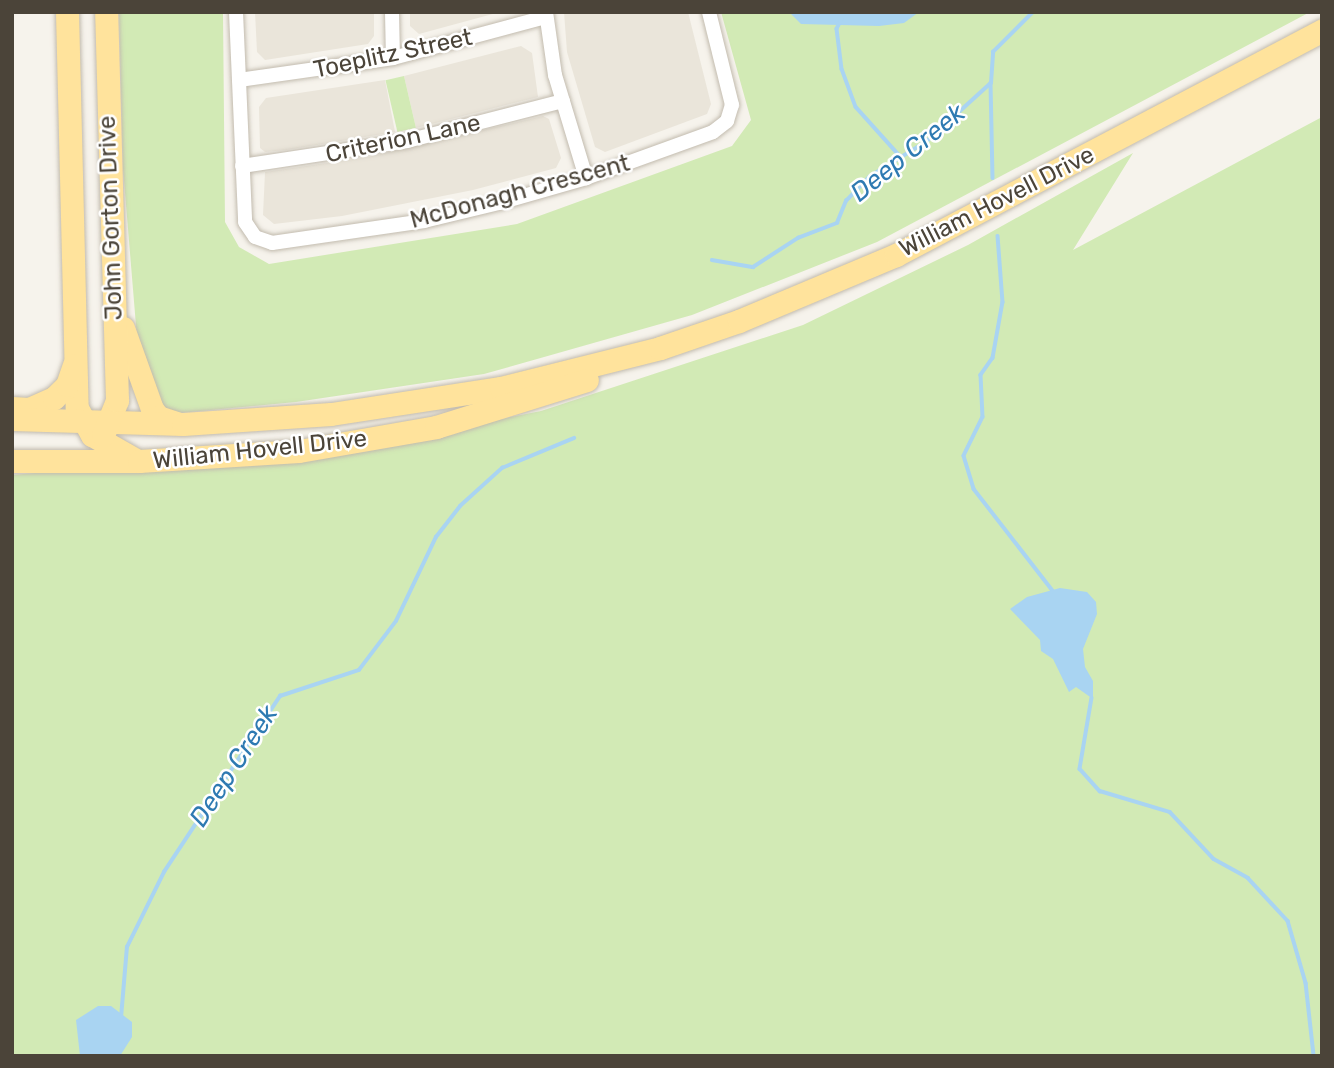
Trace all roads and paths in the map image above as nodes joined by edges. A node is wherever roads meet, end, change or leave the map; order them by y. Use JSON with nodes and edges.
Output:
{"nodes":[{"id":1,"x":67,"y":12,"type":"edge"},
{"id":2,"x":106,"y":12,"type":"edge"},
{"id":3,"x":236,"y":12,"type":"edge"},
{"id":4,"x":392,"y":12,"type":"edge"},
{"id":5,"x":709,"y":12,"type":"edge"},
{"id":6,"x":546,"y":15,"type":"edge"},
{"id":7,"x":1322,"y":30,"type":"edge"},
{"id":8,"x":393,"y":58,"type":"junction"},
{"id":9,"x":239,"y":80,"type":"junction"},
{"id":10,"x":563,"y":101,"type":"junction"},
{"id":11,"x":242,"y":166,"type":"junction"},
{"id":12,"x":586,"y":178,"type":"junction"},
{"id":13,"x":114,"y":310,"type":"junction"},
{"id":14,"x":660,"y":348,"type":"junction"},
{"id":15,"x":76,"y":360,"type":"junction"},
{"id":16,"x":12,"y":408,"type":"edge"},
{"id":17,"x":12,"y":419,"type":"edge"},
{"id":18,"x":183,"y":424,"type":"junction"},
{"id":19,"x":98,"y":428,"type":"junction"},
{"id":20,"x":12,"y":461,"type":"edge"},
{"id":21,"x":139,"y":461,"type":"junction"},
{"id":22,"x":62,"y":462,"type":"junction"}],
"edges":[{"from":1,"to":15,"type":"main road","name":"John Gorton Drive"},
{"from":2,"to":13,"type":"main road","name":"John Gorton Drive"},
{"from":3,"to":9,"type":"street","name":"McDonagh Crescent"},
{"from":4,"to":8,"type":"street"},
{"from":5,"to":12,"type":"street","name":"McDonagh Crescent"},
{"from":6,"to":8,"type":"street","name":"Toeplitz Street"},
{"from":6,"to":10,"type":"street"},
{"from":7,"to":14,"type":"main road","name":"William Hovell Drive"},
{"from":8,"to":9,"type":"street","name":"Toeplitz Street"},
{"from":9,"to":11,"type":"street","name":"McDonagh Crescent"},
{"from":10,"to":11,"type":"street","name":"Criterion Lane"},
{"from":10,"to":12,"type":"street"},
{"from":11,"to":12,"type":"street","name":"McDonagh Crescent"},
{"from":13,"to":18,"type":"main road"},
{"from":13,"to":19,"type":"main road","name":"John Gorton Drive"},
{"from":14,"to":18,"type":"main road","name":"William Hovell Drive"},
{"from":14,"to":21,"type":"main road","name":"William Hovell Drive"},
{"from":15,"to":16,"type":"main road"},
{"from":15,"to":19,"type":"main road","name":"John Gorton Drive"},
{"from":17,"to":19,"type":"main road","name":"William Hovell Drive"},
{"from":18,"to":19,"type":"main road","name":"William Hovell Drive"},
{"from":19,"to":21,"type":"main road"},
{"from":19,"to":22,"type":"main road"},
{"from":20,"to":22,"type":"main road","name":"William Hovell Drive"},
{"from":21,"to":22,"type":"main road","name":"William Hovell Drive"}]}
